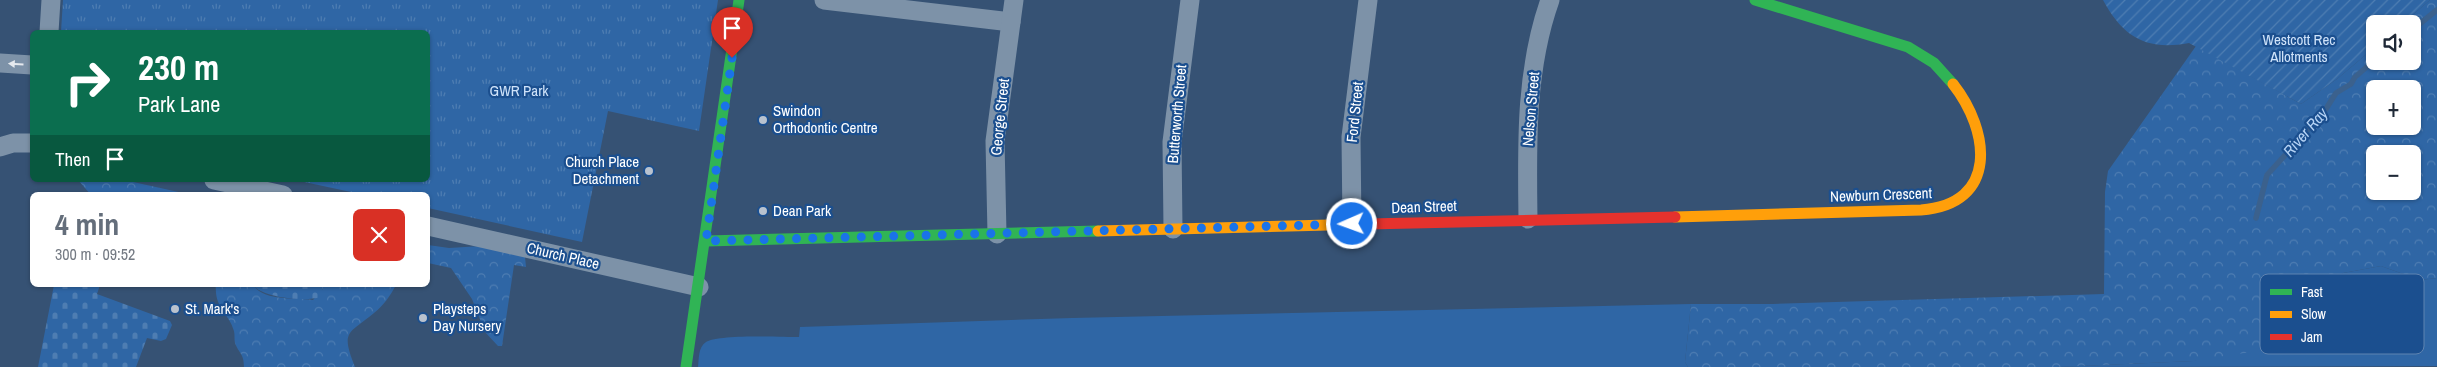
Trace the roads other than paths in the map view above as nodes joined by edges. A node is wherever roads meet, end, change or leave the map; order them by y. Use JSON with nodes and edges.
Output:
{"nodes":[{"id":1,"x":52,"y":0,"type":"edge"},
{"id":2,"x":739,"y":0,"type":"edge"},
{"id":3,"x":824,"y":0,"type":"edge"},
{"id":4,"x":1014,"y":0,"type":"edge"},
{"id":5,"x":1190,"y":0,"type":"edge"},
{"id":6,"x":1368,"y":0,"type":"edge"},
{"id":7,"x":1550,"y":0,"type":"edge"},
{"id":8,"x":1755,"y":0,"type":"edge"},
{"id":9,"x":1011,"y":22,"type":"junction"},
{"id":10,"x":49,"y":30,"type":"edge"},
{"id":11,"x":0,"y":64,"type":"edge"},
{"id":12,"x":30,"y":65,"type":"edge"},
{"id":13,"x":30,"y":143,"type":"edge"},
{"id":14,"x":0,"y":147,"type":"edge"},
{"id":15,"x":223,"y":182,"type":"edge"},
{"id":16,"x":269,"y":192,"type":"edge"},
{"id":17,"x":1753,"y":214,"type":"joint"},
{"id":18,"x":1528,"y":219,"type":"junction"},
{"id":19,"x":1352,"y":224,"type":"junction"},
{"id":20,"x":430,"y":226,"type":"edge"},
{"id":21,"x":1173,"y":229,"type":"junction"},
{"id":22,"x":997,"y":234,"type":"junction"},
{"id":23,"x":706,"y":241,"type":"junction"},
{"id":24,"x":699,"y":287,"type":"junction"},
{"id":25,"x":686,"y":367,"type":"edge"}],
"edges":[{"from":1,"to":10,"type":"street"},
{"from":2,"to":23,"type":"street"},
{"from":3,"to":9,"type":"street"},
{"from":4,"to":9,"type":"street","name":"George Street"},
{"from":5,"to":21,"type":"street","name":"Butterworth Street"},
{"from":6,"to":19,"type":"street","name":"Ford Street"},
{"from":7,"to":18,"type":"street","name":"Nelson Street"},
{"from":8,"to":17,"type":"street","name":"Newburn Crescent"},
{"from":9,"to":22,"type":"street","name":"George Street"},
{"from":12,"to":11,"type":"street","one_way":true},
{"from":13,"to":14,"type":"street"},
{"from":15,"to":16,"type":"street"},
{"from":17,"to":18,"type":"street","name":"Dean Street"},
{"from":18,"to":19,"type":"street","name":"Dean Street"},
{"from":19,"to":21,"type":"street","name":"Dean Street"},
{"from":20,"to":24,"type":"street","name":"Church Place"},
{"from":21,"to":22,"type":"street","name":"Dean Street"},
{"from":22,"to":23,"type":"street","name":"Dean Street"},
{"from":23,"to":24,"type":"street"},
{"from":24,"to":25,"type":"street"}]}
